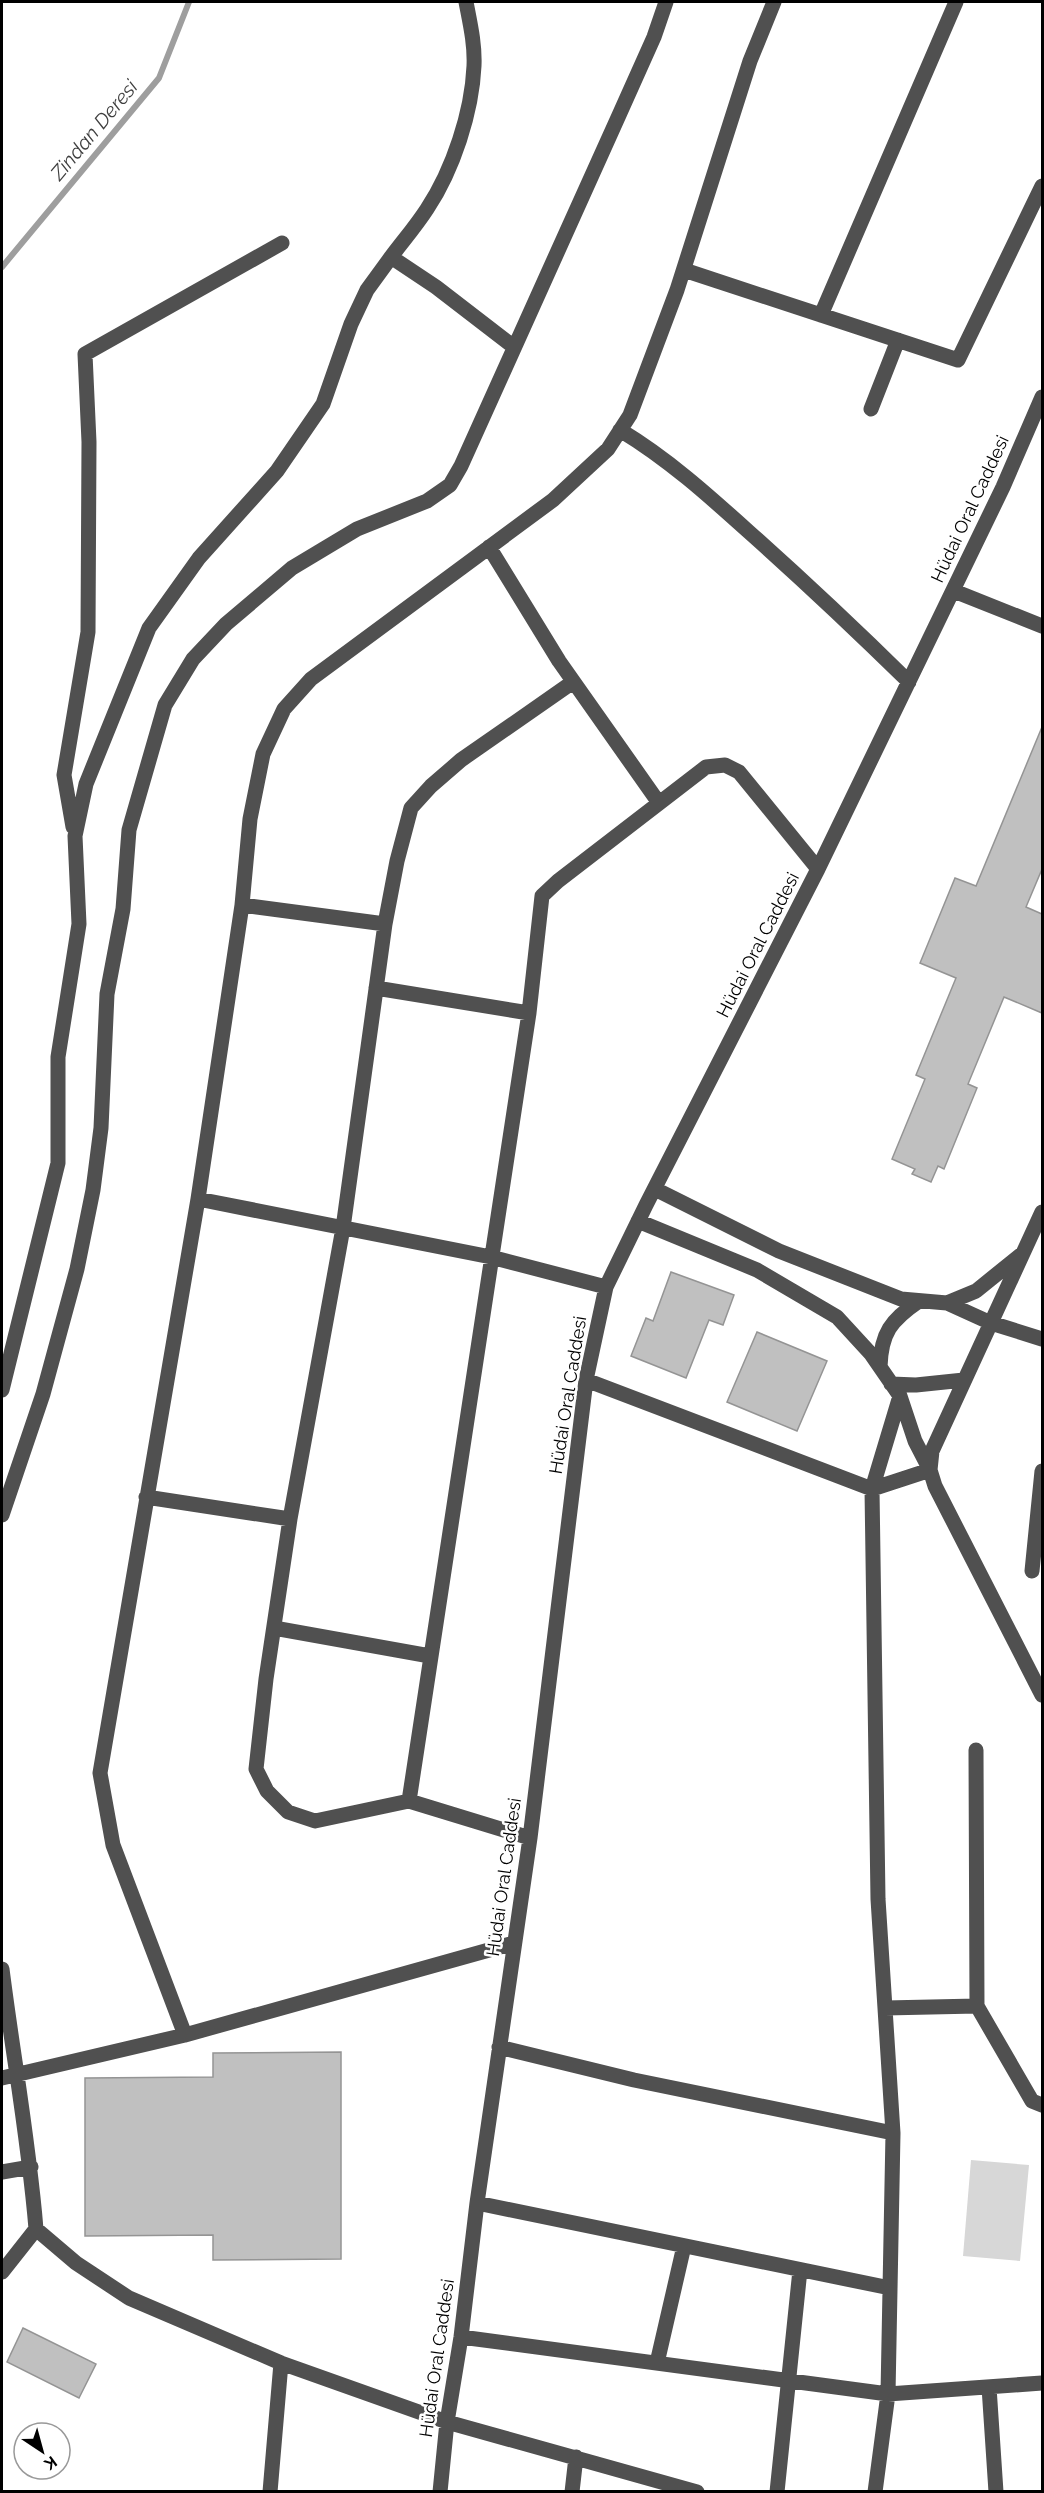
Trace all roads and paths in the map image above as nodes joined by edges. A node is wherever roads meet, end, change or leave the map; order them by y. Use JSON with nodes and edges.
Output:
{"nodes":[{"id":1,"x":466,"y":2,"type":"edge"},
{"id":2,"x":666,"y":2,"type":"edge"},
{"id":3,"x":774,"y":2,"type":"edge"},
{"id":4,"x":956,"y":2,"type":"edge"},
{"id":5,"x":1042,"y":186,"type":"edge"},
{"id":6,"x":282,"y":243,"type":"dead end"},
{"id":7,"x":391,"y":257,"type":"junction"},
{"id":8,"x":684,"y":270,"type":"junction"},
{"id":9,"x":821,"y":315,"type":"junction"},
{"id":10,"x":898,"y":340,"type":"junction"},
{"id":11,"x":514,"y":347,"type":"junction"},
{"id":12,"x":1042,"y":397,"type":"edge"},
{"id":13,"x":871,"y":409,"type":"dead end"},
{"id":14,"x":620,"y":430,"type":"junction"},
{"id":15,"x":489,"y":547,"type":"junction"},
{"id":16,"x":954,"y":591,"type":"junction"},
{"id":17,"x":1042,"y":626,"type":"edge"},
{"id":18,"x":573,"y":682,"type":"junction"},
{"id":19,"x":909,"y":682,"type":"junction"},
{"id":20,"x":659,"y":803,"type":"junction"},
{"id":21,"x":75,"y":836,"type":"junction"},
{"id":22,"x":818,"y":869,"type":"junction"},
{"id":23,"x":242,"y":905,"type":"junction"},
{"id":24,"x":385,"y":924,"type":"junction"},
{"id":25,"x":376,"y":988,"type":"junction"},
{"id":26,"x":529,"y":1013,"type":"junction"},
{"id":27,"x":655,"y":1189,"type":"junction"},
{"id":28,"x":198,"y":1199,"type":"junction"},
{"id":29,"x":1042,"y":1212,"type":"edge"},
{"id":30,"x":638,"y":1221,"type":"junction"},
{"id":31,"x":343,"y":1228,"type":"junction"},
{"id":32,"x":1023,"y":1253,"type":"junction"},
{"id":33,"x":491,"y":1257,"type":"junction"},
{"id":34,"x":606,"y":1287,"type":"junction"},
{"id":35,"x":919,"y":1301,"type":"junction"},
{"id":36,"x":947,"y":1303,"type":"junction"},
{"id":37,"x":991,"y":1323,"type":"junction"},
{"id":38,"x":1042,"y":1339,"type":"edge"},
{"id":39,"x":880,"y":1367,"type":"junction"},
{"id":40,"x":586,"y":1380,"type":"junction"},
{"id":41,"x":964,"y":1380,"type":"junction"},
{"id":42,"x":2,"y":1390,"type":"edge"},
{"id":43,"x":895,"y":1390,"type":"junction"},
{"id":44,"x":930,"y":1470,"type":"junction"},
{"id":45,"x":1042,"y":1470,"type":"edge"},
{"id":46,"x":872,"y":1489,"type":"junction"},
{"id":47,"x":146,"y":1497,"type":"junction"},
{"id":48,"x":2,"y":1515,"type":"edge"},
{"id":49,"x":290,"y":1520,"type":"junction"},
{"id":50,"x":1032,"y":1571,"type":"dead end"},
{"id":51,"x":274,"y":1628,"type":"junction"},
{"id":52,"x":430,"y":1656,"type":"junction"},
{"id":53,"x":1042,"y":1695,"type":"edge"},
{"id":54,"x":976,"y":1750,"type":"dead end"},
{"id":55,"x":409,"y":1801,"type":"junction"},
{"id":56,"x":530,"y":1838,"type":"junction"},
{"id":57,"x":514,"y":1943,"type":"junction"},
{"id":58,"x":2,"y":1969,"type":"edge"},
{"id":59,"x":977,"y":2006,"type":"junction"},
{"id":60,"x":885,"y":2008,"type":"junction"},
{"id":61,"x":184,"y":2035,"type":"junction"},
{"id":62,"x":499,"y":2047,"type":"junction"},
{"id":63,"x":8,"y":2076,"type":"edge"},
{"id":64,"x":1042,"y":2104,"type":"edge"},
{"id":65,"x":893,"y":2133,"type":"junction"},
{"id":66,"x":31,"y":2167,"type":"junction"},
{"id":67,"x":2,"y":2172,"type":"edge"},
{"id":68,"x":477,"y":2203,"type":"junction"},
{"id":69,"x":36,"y":2229,"type":"junction"},
{"id":70,"x":684,"y":2246,"type":"junction"},
{"id":71,"x":800,"y":2270,"type":"junction"},
{"id":72,"x":2,"y":2272,"type":"edge"},
{"id":73,"x":890,"y":2288,"type":"junction"},
{"id":74,"x":461,"y":2337,"type":"junction"},
{"id":75,"x":281,"y":2363,"type":"junction"},
{"id":76,"x":657,"y":2363,"type":"junction"},
{"id":77,"x":788,"y":2380,"type":"junction"},
{"id":78,"x":1042,"y":2383,"type":"edge"},
{"id":79,"x":989,"y":2387,"type":"junction"},
{"id":80,"x":888,"y":2394,"type":"junction"},
{"id":81,"x":447,"y":2422,"type":"junction"},
{"id":82,"x":576,"y":2457,"type":"junction"},
{"id":83,"x":653,"y":2485,"type":"edge"},
{"id":84,"x":270,"y":2492,"type":"edge"},
{"id":85,"x":440,"y":2492,"type":"edge"},
{"id":86,"x":572,"y":2492,"type":"edge"},
{"id":87,"x":697,"y":2492,"type":"edge"},
{"id":88,"x":777,"y":2492,"type":"edge"},
{"id":89,"x":874,"y":2492,"type":"edge"},
{"id":90,"x":996,"y":2492,"type":"edge"}],
"edges":[{"from":1,"to":7,"type":"street"},
{"from":2,"to":11,"type":"street"},
{"from":3,"to":8,"type":"street"},
{"from":4,"to":9,"type":"street"},
{"from":5,"to":10,"type":"street"},
{"from":6,"to":21,"type":"street"},
{"from":7,"to":11,"type":"street"},
{"from":7,"to":21,"type":"street"},
{"from":8,"to":9,"type":"street"},
{"from":8,"to":14,"type":"street"},
{"from":9,"to":10,"type":"street"},
{"from":10,"to":13,"type":"street"},
{"from":11,"to":48,"type":"street"},
{"from":12,"to":16,"type":"street","name":"Hüdai Oral Caddesi"},
{"from":14,"to":15,"type":"street"},
{"from":14,"to":19,"type":"street"},
{"from":15,"to":18,"type":"street"},
{"from":15,"to":23,"type":"street"},
{"from":16,"to":17,"type":"street"},
{"from":16,"to":19,"type":"street","name":"Hüdai Oral Caddesi"},
{"from":18,"to":20,"type":"street"},
{"from":18,"to":24,"type":"street"},
{"from":19,"to":22,"type":"street","name":"Hüdai Oral Caddesi"},
{"from":20,"to":22,"type":"street"},
{"from":20,"to":26,"type":"street"},
{"from":21,"to":42,"type":"street"},
{"from":22,"to":27,"type":"street","name":"Hüdai Oral Caddesi"},
{"from":23,"to":24,"type":"street"},
{"from":23,"to":28,"type":"street"},
{"from":24,"to":25,"type":"street"},
{"from":25,"to":26,"type":"street"},
{"from":25,"to":31,"type":"street"},
{"from":26,"to":33,"type":"street"},
{"from":27,"to":30,"type":"street","name":"Hüdai Oral Caddesi"},
{"from":27,"to":35,"type":"street"},
{"from":28,"to":31,"type":"street"},
{"from":28,"to":47,"type":"street"},
{"from":29,"to":32,"type":"street"},
{"from":30,"to":34,"type":"street","name":"Hüdai Oral Caddesi"},
{"from":30,"to":39,"type":"street"},
{"from":31,"to":33,"type":"street"},
{"from":31,"to":49,"type":"street"},
{"from":32,"to":36,"type":"street"},
{"from":32,"to":37,"type":"street"},
{"from":33,"to":34,"type":"street"},
{"from":33,"to":52,"type":"street"},
{"from":34,"to":40,"type":"street","name":"Hüdai Oral Caddesi"},
{"from":35,"to":36,"type":"street"},
{"from":35,"to":39,"type":"street"},
{"from":36,"to":37,"type":"street"},
{"from":37,"to":38,"type":"street"},
{"from":37,"to":41,"type":"street"},
{"from":39,"to":43,"type":"street"},
{"from":40,"to":46,"type":"street"},
{"from":40,"to":56,"type":"street","name":"Hüdai Oral Caddesi"},
{"from":41,"to":43,"type":"street"},
{"from":41,"to":44,"type":"street"},
{"from":43,"to":44,"type":"street"},
{"from":43,"to":46,"type":"street"},
{"from":44,"to":46,"type":"street"},
{"from":44,"to":53,"type":"street"},
{"from":45,"to":50,"type":"street"},
{"from":46,"to":60,"type":"street"},
{"from":47,"to":49,"type":"street"},
{"from":47,"to":61,"type":"street"},
{"from":49,"to":51,"type":"street"},
{"from":51,"to":52,"type":"street"},
{"from":51,"to":55,"type":"street"},
{"from":52,"to":55,"type":"street"},
{"from":54,"to":59,"type":"street"},
{"from":55,"to":56,"type":"street"},
{"from":56,"to":57,"type":"street","name":"Hüdai Oral Caddesi"},
{"from":57,"to":61,"type":"street"},
{"from":57,"to":62,"type":"street","name":"Hüdai Oral Caddesi"},
{"from":58,"to":63,"type":"street"},
{"from":59,"to":60,"type":"street"},
{"from":59,"to":64,"type":"street"},
{"from":60,"to":65,"type":"street"},
{"from":61,"to":63,"type":"street"},
{"from":62,"to":65,"type":"street"},
{"from":62,"to":68,"type":"street","name":"Hüdai Oral Caddesi"},
{"from":63,"to":66,"type":"street"},
{"from":65,"to":73,"type":"street"},
{"from":66,"to":67,"type":"street"},
{"from":66,"to":69,"type":"street"},
{"from":68,"to":70,"type":"street"},
{"from":68,"to":74,"type":"street","name":"Hüdai Oral Caddesi"},
{"from":69,"to":72,"type":"street"},
{"from":69,"to":75,"type":"street"},
{"from":70,"to":71,"type":"street"},
{"from":70,"to":76,"type":"street"},
{"from":71,"to":73,"type":"street"},
{"from":71,"to":77,"type":"street"},
{"from":73,"to":80,"type":"street"},
{"from":74,"to":76,"type":"street"},
{"from":74,"to":81,"type":"street","name":"Hüdai Oral Caddesi"},
{"from":75,"to":81,"type":"street"},
{"from":75,"to":84,"type":"street"},
{"from":76,"to":77,"type":"street"},
{"from":77,"to":80,"type":"street"},
{"from":77,"to":88,"type":"street"},
{"from":78,"to":79,"type":"street"},
{"from":79,"to":80,"type":"street"},
{"from":79,"to":90,"type":"street"},
{"from":80,"to":89,"type":"street"},
{"from":81,"to":82,"type":"street"},
{"from":81,"to":85,"type":"street","name":"Hüdai Oral Caddesi"},
{"from":82,"to":83,"type":"street"},
{"from":82,"to":86,"type":"street"},
{"from":83,"to":87,"type":"street"}]}
